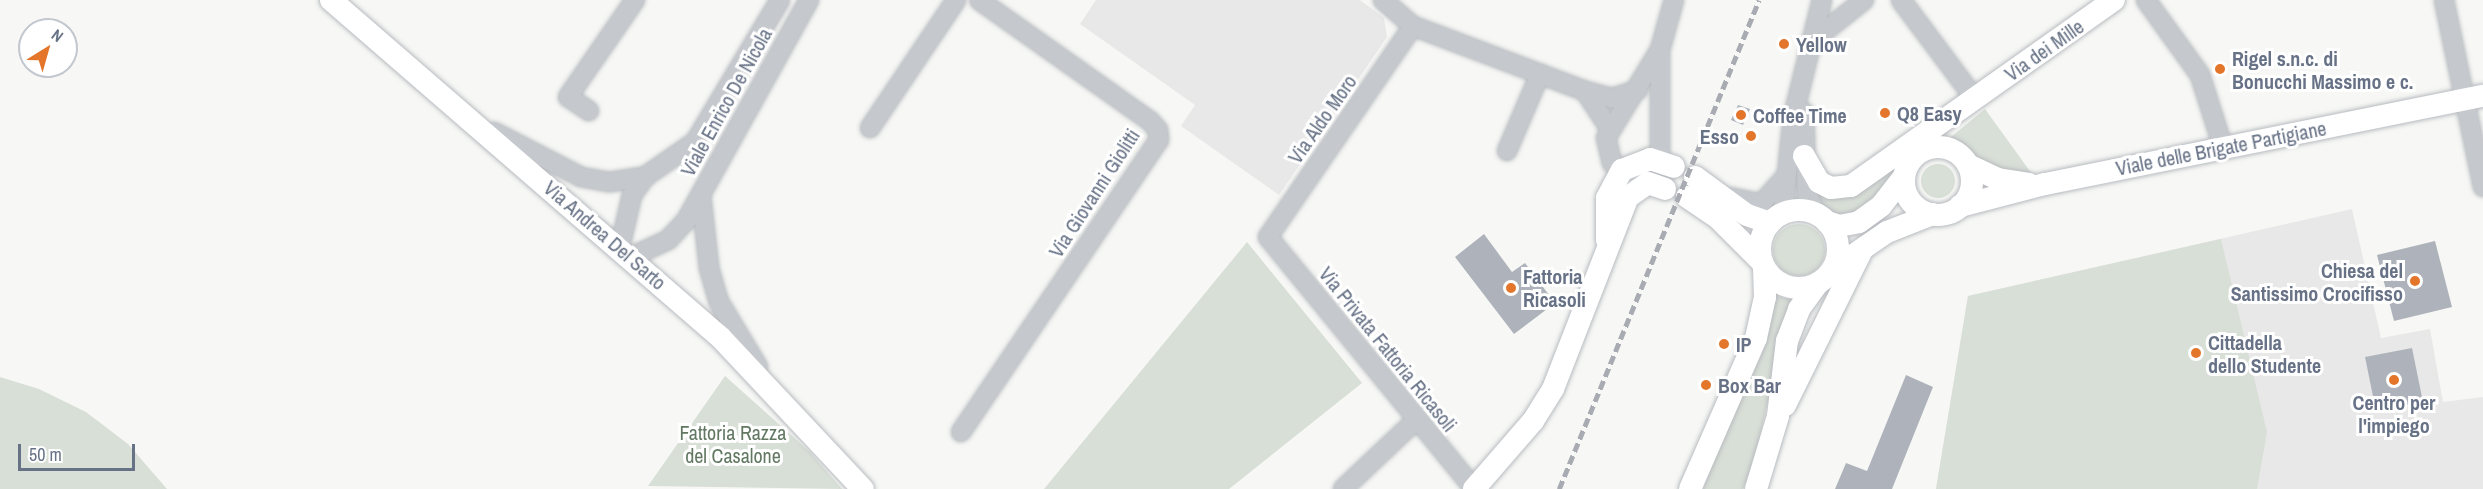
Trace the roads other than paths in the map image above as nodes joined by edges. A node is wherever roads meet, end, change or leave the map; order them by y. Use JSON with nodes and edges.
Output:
{"nodes":[{"id":1,"x":331,"y":0,"type":"edge"},
{"id":2,"x":635,"y":0,"type":"edge"},
{"id":3,"x":780,"y":0,"type":"edge"},
{"id":4,"x":809,"y":0,"type":"edge"},
{"id":5,"x":956,"y":0,"type":"edge"},
{"id":6,"x":979,"y":0,"type":"edge"},
{"id":7,"x":1383,"y":0,"type":"edge"},
{"id":8,"x":1674,"y":0,"type":"edge"},
{"id":9,"x":1822,"y":0,"type":"edge"},
{"id":10,"x":1864,"y":0,"type":"edge"},
{"id":11,"x":1901,"y":0,"type":"edge"},
{"id":12,"x":2114,"y":0,"type":"edge"},
{"id":13,"x":2146,"y":0,"type":"edge"},
{"id":14,"x":2444,"y":0,"type":"edge"},
{"id":15,"x":1413,"y":26,"type":"junction"},
{"id":16,"x":1810,"y":42,"type":"junction"},
{"id":17,"x":1660,"y":50,"type":"junction"},
{"id":18,"x":1540,"y":74,"type":"junction"},
{"id":19,"x":1803,"y":74,"type":"junction"},
{"id":20,"x":1638,"y":90,"type":"junction"},
{"id":21,"x":1585,"y":91,"type":"junction"},
{"id":22,"x":2473,"y":98,"type":"edge"},
{"id":23,"x":1973,"y":101,"type":"junction"},
{"id":24,"x":589,"y":111,"type":"dead end"},
{"id":25,"x":472,"y":118,"type":"junction"},
{"id":26,"x":870,"y":128,"type":"dead end"},
{"id":27,"x":1610,"y":129,"type":"junction"},
{"id":28,"x":1933,"y":147,"type":"junction"},
{"id":29,"x":2223,"y":147,"type":"junction"},
{"id":30,"x":1507,"y":151,"type":"dead end"},
{"id":31,"x":1804,"y":156,"type":"junction"},
{"id":32,"x":1667,"y":164,"type":"joint"},
{"id":33,"x":1968,"y":165,"type":"junction"},
{"id":34,"x":1622,"y":170,"type":"junction"},
{"id":35,"x":646,"y":176,"type":"junction"},
{"id":36,"x":1785,"y":177,"type":"junction"},
{"id":37,"x":1904,"y":177,"type":"junction"},
{"id":38,"x":1657,"y":186,"type":"joint"},
{"id":39,"x":2039,"y":186,"type":"junction"},
{"id":40,"x":2483,"y":187,"type":"edge"},
{"id":41,"x":1719,"y":193,"type":"junction"},
{"id":42,"x":702,"y":195,"type":"junction"},
{"id":43,"x":1960,"y":206,"type":"junction"},
{"id":44,"x":1933,"y":214,"type":"junction"},
{"id":45,"x":1776,"y":218,"type":"junction"},
{"id":46,"x":1822,"y":218,"type":"junction"},
{"id":47,"x":1268,"y":237,"type":"joint"},
{"id":48,"x":1862,"y":250,"type":"junction"},
{"id":49,"x":625,"y":252,"type":"junction"},
{"id":50,"x":1606,"y":261,"type":"junction"},
{"id":51,"x":1763,"y":265,"type":"junction"},
{"id":52,"x":1825,"y":277,"type":"junction"},
{"id":53,"x":772,"y":389,"type":"junction"},
{"id":54,"x":1778,"y":416,"type":"junction"},
{"id":55,"x":1417,"y":419,"type":"junction"},
{"id":56,"x":961,"y":432,"type":"dead end"},
{"id":57,"x":863,"y":489,"type":"edge"},
{"id":58,"x":1343,"y":489,"type":"edge"},
{"id":59,"x":1474,"y":489,"type":"edge"},
{"id":60,"x":1690,"y":489,"type":"edge"},
{"id":61,"x":1756,"y":489,"type":"edge"}],
"edges":[{"from":1,"to":25,"type":"main road","name":"Via Andrea Del Sarto"},
{"from":2,"to":24,"type":"street"},
{"from":3,"to":35,"type":"street","name":"Viale Enrico De Nicola"},
{"from":4,"to":42,"type":"street","name":"Viale Enrico De Nicola"},
{"from":5,"to":26,"type":"street"},
{"from":6,"to":56,"type":"street","name":"Via Giovanni Giolitti"},
{"from":7,"to":15,"type":"street"},
{"from":8,"to":17,"type":"street"},
{"from":9,"to":16,"type":"street"},
{"from":10,"to":16,"type":"street"},
{"from":11,"to":23,"type":"street"},
{"from":12,"to":23,"type":"main road","name":"Via dei Mille"},
{"from":13,"to":29,"type":"street"},
{"from":14,"to":22,"type":"street"},
{"from":15,"to":18,"type":"street"},
{"from":15,"to":47,"type":"street","name":"Via Aldo Moro"},
{"from":16,"to":19,"type":"street"},
{"from":17,"to":20,"type":"street"},
{"from":17,"to":32,"type":"street"},
{"from":18,"to":21,"type":"street"},
{"from":18,"to":30,"type":"street"},
{"from":19,"to":31,"type":"street"},
{"from":19,"to":36,"type":"street"},
{"from":20,"to":21,"type":"street"},
{"from":20,"to":27,"type":"street"},
{"from":21,"to":27,"type":"street"},
{"from":22,"to":29,"type":"main road","name":"Viale delle Brigate Partigiane"},
{"from":22,"to":40,"type":"street"},
{"from":23,"to":28,"type":"main road","name":"Via dei Mille"},
{"from":23,"to":31,"type":"main road"},
{"from":25,"to":35,"type":"street","name":"Viale Enrico De Nicola"},
{"from":25,"to":49,"type":"main road","name":"Via Andrea Del Sarto"},
{"from":27,"to":34,"type":"street"},
{"from":28,"to":33,"type":"main road"},
{"from":28,"to":37,"type":"main road"},
{"from":29,"to":39,"type":"main road","name":"Viale delle Brigate Partigiane"},
{"from":31,"to":46,"type":"street"},
{"from":32,"to":34,"type":"main road"},
{"from":33,"to":39,"type":"main road"},
{"from":33,"to":43,"type":"main road"},
{"from":34,"to":38,"type":"street"},
{"from":34,"to":50,"type":"main road"},
{"from":35,"to":49,"type":"street","name":"Viale Enrico De Nicola"},
{"from":36,"to":41,"type":"street"},
{"from":36,"to":45,"type":"street"},
{"from":37,"to":44,"type":"main road"},
{"from":37,"to":46,"type":"main road"},
{"from":38,"to":50,"type":"main road"},
{"from":39,"to":43,"type":"main road","name":"Viale delle Brigate Partigiane"},
{"from":41,"to":45,"type":"main road"},
{"from":41,"to":51,"type":"main road"},
{"from":42,"to":49,"type":"street","name":"Viale Enrico De Nicola"},
{"from":42,"to":53,"type":"street","name":"Viale Enrico De Nicola"},
{"from":43,"to":44,"type":"main road"},
{"from":44,"to":48,"type":"main road"},
{"from":45,"to":46,"type":"main road"},
{"from":45,"to":51,"type":"main road"},
{"from":46,"to":52,"type":"main road"},
{"from":47,"to":55,"type":"street","name":"Via Privata Fattoria Ricasoli"},
{"from":48,"to":52,"type":"main road"},
{"from":48,"to":54,"type":"main road"},
{"from":49,"to":53,"type":"main road","name":"Via Andrea Del Sarto"},
{"from":50,"to":59,"type":"main road"},
{"from":51,"to":52,"type":"main road"},
{"from":51,"to":60,"type":"main road"},
{"from":52,"to":54,"type":"main road"},
{"from":53,"to":57,"type":"main road","name":"Via Andrea Del Sarto"},
{"from":54,"to":61,"type":"main road"},
{"from":55,"to":58,"type":"street"},
{"from":55,"to":59,"type":"street","name":"Via Privata Fattoria Ricasoli"}]}
